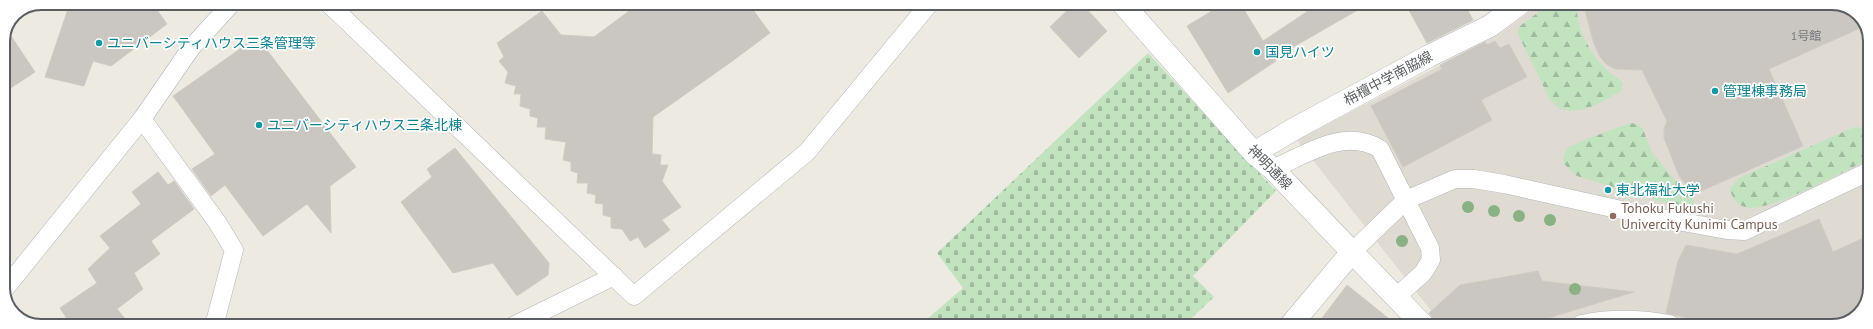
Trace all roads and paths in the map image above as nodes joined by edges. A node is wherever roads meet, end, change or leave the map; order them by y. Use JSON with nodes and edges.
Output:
{"nodes":[{"id":1,"x":226,"y":10,"type":"edge"},
{"id":2,"x":335,"y":10,"type":"edge"},
{"id":3,"x":924,"y":10,"type":"edge"},
{"id":4,"x":1128,"y":10,"type":"edge"},
{"id":5,"x":1512,"y":10,"type":"edge"},
{"id":6,"x":142,"y":119,"type":"junction"},
{"id":7,"x":1254,"y":153,"type":"junction"},
{"id":8,"x":1273,"y":169,"type":"junction"},
{"id":9,"x":1863,"y":174,"type":"edge"},
{"id":10,"x":1406,"y":200,"type":"junction"},
{"id":11,"x":1352,"y":252,"type":"junction"},
{"id":12,"x":614,"y":276,"type":"junction"},
{"id":13,"x":10,"y":282,"type":"edge"},
{"id":14,"x":1396,"y":297,"type":"junction"},
{"id":15,"x":216,"y":319,"type":"edge"},
{"id":16,"x":527,"y":319,"type":"edge"},
{"id":17,"x":1296,"y":319,"type":"edge"},
{"id":18,"x":1417,"y":319,"type":"edge"}],
"edges":[{"from":1,"to":6,"type":"lane"},
{"from":2,"to":12,"type":"lane"},
{"from":3,"to":12,"type":"lane"},
{"from":4,"to":7,"type":"street","name":"神明通線"},
{"from":5,"to":7,"type":"street","name":"栴檀中学南脇線"},
{"from":6,"to":13,"type":"lane"},
{"from":6,"to":15,"type":"lane"},
{"from":7,"to":8,"type":"street","name":"神明通線"},
{"from":8,"to":10,"type":"lane"},
{"from":8,"to":11,"type":"street","name":"神明通線"},
{"from":9,"to":10,"type":"lane"},
{"from":10,"to":11,"type":"lane"},
{"from":10,"to":14,"type":"lane"},
{"from":11,"to":14,"type":"street","name":"神明通線"},
{"from":11,"to":17,"type":"street"},
{"from":12,"to":16,"type":"lane"},
{"from":14,"to":18,"type":"street","name":"神明通線"}]}
